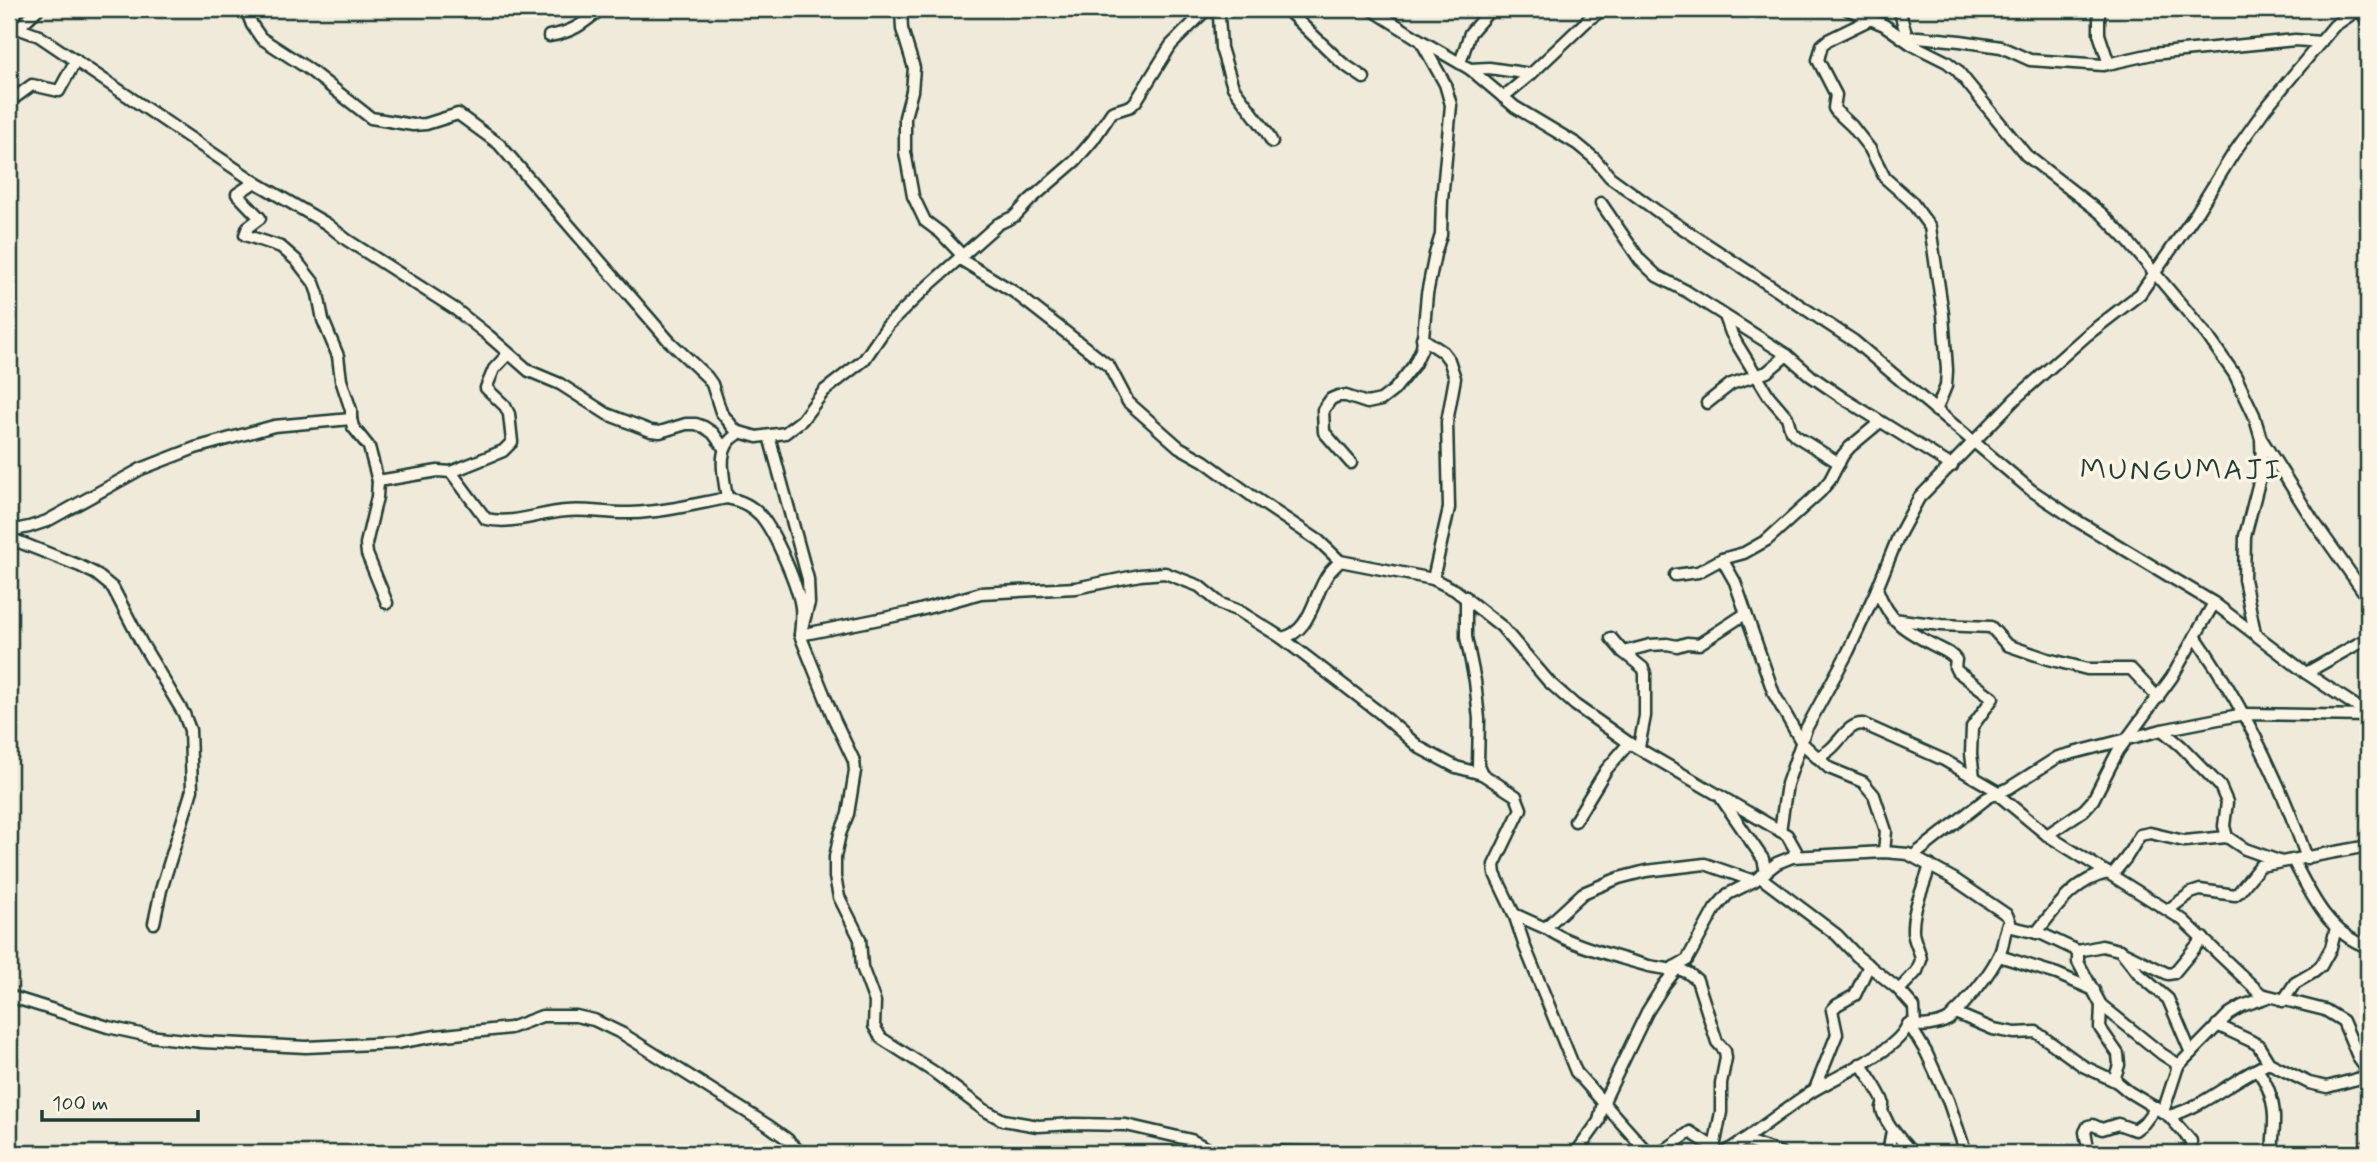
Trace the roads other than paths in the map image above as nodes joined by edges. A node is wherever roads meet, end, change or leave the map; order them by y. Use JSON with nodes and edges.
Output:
{"nodes":[{"id":1,"x":38,"y":9,"type":"edge"},
{"id":2,"x":246,"y":9,"type":"edge"},
{"id":3,"x":601,"y":9,"type":"edge"},
{"id":4,"x":901,"y":9,"type":"edge"},
{"id":5,"x":1207,"y":9,"type":"edge"},
{"id":6,"x":1214,"y":9,"type":"edge"},
{"id":7,"x":1286,"y":9,"type":"edge"},
{"id":8,"x":1371,"y":9,"type":"edge"},
{"id":9,"x":1491,"y":9,"type":"edge"},
{"id":10,"x":1604,"y":9,"type":"edge"},
{"id":11,"x":1847,"y":9,"type":"edge"},
{"id":12,"x":1899,"y":9,"type":"edge"},
{"id":13,"x":2099,"y":9,"type":"edge"},
{"id":14,"x":2359,"y":9,"type":"edge"},
{"id":15,"x":2368,"y":11,"type":"edge"},
{"id":16,"x":1871,"y":19,"type":"junction"},
{"id":17,"x":2368,"y":22,"type":"edge"},
{"id":18,"x":14,"y":26,"type":"edge"},
{"id":19,"x":549,"y":36,"type":"dead end"},
{"id":20,"x":1905,"y":38,"type":"junction"},
{"id":21,"x":1420,"y":40,"type":"junction"},
{"id":22,"x":2321,"y":42,"type":"junction"},
{"id":23,"x":76,"y":60,"type":"junction"},
{"id":24,"x":1460,"y":62,"type":"junction"},
{"id":25,"x":2109,"y":64,"type":"junction"},
{"id":26,"x":1470,"y":69,"type":"junction"},
{"id":27,"x":1531,"y":74,"type":"junction"},
{"id":28,"x":1364,"y":78,"type":"dead end"},
{"id":29,"x":1503,"y":97,"type":"junction"},
{"id":30,"x":9,"y":102,"type":"edge"},
{"id":31,"x":1272,"y":142,"type":"dead end"},
{"id":32,"x":255,"y":182,"type":"junction"},
{"id":33,"x":1601,"y":203,"type":"dead end"},
{"id":34,"x":960,"y":259,"type":"junction"},
{"id":35,"x":2155,"y":274,"type":"junction"},
{"id":36,"x":1725,"y":316,"type":"junction"},
{"id":37,"x":1422,"y":338,"type":"junction"},
{"id":38,"x":508,"y":354,"type":"junction"},
{"id":39,"x":1787,"y":355,"type":"junction"},
{"id":40,"x":1758,"y":377,"type":"junction"},
{"id":41,"x":1707,"y":403,"type":"dead end"},
{"id":42,"x":1936,"y":411,"type":"junction"},
{"id":43,"x":351,"y":419,"type":"junction"},
{"id":44,"x":1880,"y":422,"type":"junction"},
{"id":45,"x":736,"y":431,"type":"junction"},
{"id":46,"x":769,"y":436,"type":"junction"},
{"id":47,"x":2261,"y":439,"type":"junction"},
{"id":48,"x":1972,"y":443,"type":"junction"},
{"id":49,"x":724,"y":448,"type":"junction"},
{"id":50,"x":1351,"y":463,"type":"dead end"},
{"id":51,"x":1839,"y":463,"type":"junction"},
{"id":52,"x":1952,"y":466,"type":"junction"},
{"id":53,"x":451,"y":472,"type":"junction"},
{"id":54,"x":378,"y":481,"type":"junction"},
{"id":55,"x":727,"y":498,"type":"junction"},
{"id":56,"x":9,"y":531,"type":"edge"},
{"id":57,"x":9,"y":538,"type":"edge"},
{"id":58,"x":1723,"y":559,"type":"junction"},
{"id":59,"x":1340,"y":561,"type":"junction"},
{"id":60,"x":1675,"y":575,"type":"dead end"},
{"id":61,"x":1433,"y":579,"type":"junction"},
{"id":62,"x":1877,"y":589,"type":"junction"},
{"id":63,"x":1466,"y":597,"type":"junction"},
{"id":64,"x":2368,"y":598,"type":"edge"},
{"id":65,"x":387,"y":603,"type":"dead end"},
{"id":66,"x":2214,"y":603,"type":"junction"},
{"id":67,"x":1745,"y":614,"type":"junction"},
{"id":68,"x":1893,"y":619,"type":"junction"},
{"id":69,"x":2255,"y":633,"type":"junction"},
{"id":70,"x":800,"y":635,"type":"junction"},
{"id":71,"x":2195,"y":636,"type":"junction"},
{"id":72,"x":1282,"y":638,"type":"junction"},
{"id":73,"x":1611,"y":638,"type":"dead end"},
{"id":74,"x":2368,"y":638,"type":"edge"},
{"id":75,"x":1623,"y":652,"type":"junction"},
{"id":76,"x":2306,"y":673,"type":"junction"},
{"id":77,"x":2158,"y":698,"type":"junction"},
{"id":78,"x":2244,"y":714,"type":"junction"},
{"id":79,"x":2368,"y":715,"type":"edge"},
{"id":80,"x":2162,"y":730,"type":"junction"},
{"id":81,"x":2126,"y":740,"type":"junction"},
{"id":82,"x":1629,"y":743,"type":"junction"},
{"id":83,"x":1802,"y":743,"type":"junction"},
{"id":84,"x":1639,"y":747,"type":"junction"},
{"id":85,"x":1816,"y":757,"type":"junction"},
{"id":86,"x":1482,"y":774,"type":"junction"},
{"id":87,"x":1974,"y":777,"type":"junction"},
{"id":88,"x":1998,"y":792,"type":"junction"},
{"id":89,"x":1720,"y":797,"type":"junction"},
{"id":90,"x":1575,"y":821,"type":"dead end"},
{"id":91,"x":1780,"y":831,"type":"junction"},
{"id":92,"x":2047,"y":835,"type":"junction"},
{"id":93,"x":2227,"y":837,"type":"junction"},
{"id":94,"x":2368,"y":846,"type":"edge"},
{"id":95,"x":1884,"y":852,"type":"junction"},
{"id":96,"x":1913,"y":856,"type":"junction"},
{"id":97,"x":1792,"y":857,"type":"junction"},
{"id":98,"x":2307,"y":858,"type":"junction"},
{"id":99,"x":2288,"y":861,"type":"junction"},
{"id":100,"x":1930,"y":865,"type":"junction"},
{"id":101,"x":2110,"y":874,"type":"junction"},
{"id":102,"x":1760,"y":877,"type":"junction"},
{"id":103,"x":2168,"y":910,"type":"junction"},
{"id":104,"x":1514,"y":914,"type":"junction"},
{"id":105,"x":155,"y":923,"type":"dead end"},
{"id":106,"x":2007,"y":926,"type":"junction"},
{"id":107,"x":1546,"y":927,"type":"junction"},
{"id":108,"x":2336,"y":928,"type":"junction"},
{"id":109,"x":2036,"y":933,"type":"junction"},
{"id":110,"x":2203,"y":938,"type":"junction"},
{"id":111,"x":2368,"y":947,"type":"edge"},
{"id":112,"x":2119,"y":950,"type":"junction"},
{"id":113,"x":2078,"y":951,"type":"junction"},
{"id":114,"x":1998,"y":956,"type":"junction"},
{"id":115,"x":1869,"y":965,"type":"junction"},
{"id":116,"x":1675,"y":969,"type":"junction"},
{"id":117,"x":1899,"y":990,"type":"junction"},
{"id":118,"x":2094,"y":990,"type":"junction"},
{"id":119,"x":9,"y":996,"type":"edge"},
{"id":120,"x":2268,"y":997,"type":"junction"},
{"id":121,"x":2283,"y":1001,"type":"junction"},
{"id":122,"x":2101,"y":1005,"type":"junction"},
{"id":123,"x":1955,"y":1013,"type":"junction"},
{"id":124,"x":1912,"y":1025,"type":"junction"},
{"id":125,"x":2217,"y":1025,"type":"junction"},
{"id":126,"x":2191,"y":1053,"type":"junction"},
{"id":127,"x":2269,"y":1063,"type":"junction"},
{"id":128,"x":1860,"y":1064,"type":"junction"},
{"id":129,"x":2177,"y":1067,"type":"junction"},
{"id":130,"x":2257,"y":1070,"type":"junction"},
{"id":131,"x":2368,"y":1074,"type":"edge"},
{"id":132,"x":2117,"y":1082,"type":"junction"},
{"id":133,"x":1815,"y":1089,"type":"junction"},
{"id":134,"x":1603,"y":1103,"type":"junction"},
{"id":135,"x":2163,"y":1112,"type":"junction"},
{"id":136,"x":1892,"y":1131,"type":"junction"},
{"id":137,"x":1744,"y":1140,"type":"junction"},
{"id":138,"x":1717,"y":1152,"type":"edge"},
{"id":139,"x":801,"y":1153,"type":"edge"},
{"id":140,"x":1214,"y":1153,"type":"edge"},
{"id":141,"x":1318,"y":1153,"type":"edge"},
{"id":142,"x":1576,"y":1153,"type":"edge"},
{"id":143,"x":1648,"y":1153,"type":"edge"},
{"id":144,"x":1661,"y":1153,"type":"edge"},
{"id":145,"x":1781,"y":1153,"type":"edge"},
{"id":146,"x":1888,"y":1153,"type":"edge"},
{"id":147,"x":1912,"y":1153,"type":"edge"},
{"id":148,"x":1966,"y":1153,"type":"edge"},
{"id":149,"x":2090,"y":1153,"type":"edge"},
{"id":150,"x":2190,"y":1153,"type":"edge"},
{"id":151,"x":2274,"y":1153,"type":"edge"}],
"edges":[{"from":1,"to":18,"type":"street"},
{"from":2,"to":45,"type":"street"},
{"from":3,"to":19,"type":"street"},
{"from":4,"to":34,"type":"street"},
{"from":5,"to":34,"type":"street"},
{"from":6,"to":31,"type":"street"},
{"from":7,"to":28,"type":"street"},
{"from":8,"to":21,"type":"street"},
{"from":9,"to":24,"type":"street"},
{"from":10,"to":27,"type":"street"},
{"from":11,"to":16,"type":"street"},
{"from":12,"to":20,"type":"street"},
{"from":13,"to":25,"type":"street"},
{"from":14,"to":15,"type":"street"},
{"from":14,"to":17,"type":"street"},
{"from":14,"to":22,"type":"street"},
{"from":16,"to":20,"type":"street"},
{"from":16,"to":42,"type":"street"},
{"from":18,"to":23,"type":"street"},
{"from":20,"to":25,"type":"street"},
{"from":20,"to":35,"type":"street"},
{"from":21,"to":24,"type":"street"},
{"from":21,"to":37,"type":"street"},
{"from":22,"to":25,"type":"street"},
{"from":22,"to":35,"type":"street"},
{"from":23,"to":30,"type":"street"},
{"from":23,"to":32,"type":"street"},
{"from":24,"to":26,"type":"street"},
{"from":26,"to":27,"type":"street"},
{"from":26,"to":29,"type":"street"},
{"from":27,"to":29,"type":"street"},
{"from":29,"to":42,"type":"street"},
{"from":32,"to":38,"type":"street"},
{"from":32,"to":43,"type":"street"},
{"from":33,"to":36,"type":"street"},
{"from":34,"to":46,"type":"street"},
{"from":34,"to":59,"type":"street"},
{"from":35,"to":47,"type":"street"},
{"from":35,"to":48,"type":"street"},
{"from":36,"to":39,"type":"street"},
{"from":36,"to":40,"type":"street"},
{"from":37,"to":50,"type":"street"},
{"from":37,"to":61,"type":"street"},
{"from":38,"to":49,"type":"street"},
{"from":38,"to":53,"type":"street"},
{"from":39,"to":40,"type":"street"},
{"from":39,"to":44,"type":"street"},
{"from":40,"to":41,"type":"street"},
{"from":40,"to":51,"type":"street"},
{"from":42,"to":48,"type":"street"},
{"from":43,"to":54,"type":"street"},
{"from":43,"to":56,"type":"street"},
{"from":44,"to":51,"type":"street"},
{"from":44,"to":52,"type":"street"},
{"from":45,"to":46,"type":"street"},
{"from":45,"to":49,"type":"street"},
{"from":46,"to":70,"type":"street"},
{"from":47,"to":64,"type":"street"},
{"from":47,"to":69,"type":"street"},
{"from":48,"to":52,"type":"street"},
{"from":48,"to":66,"type":"street"},
{"from":49,"to":55,"type":"street"},
{"from":51,"to":58,"type":"street"},
{"from":52,"to":62,"type":"street"},
{"from":53,"to":54,"type":"street"},
{"from":53,"to":55,"type":"street"},
{"from":54,"to":65,"type":"street"},
{"from":55,"to":70,"type":"street"},
{"from":57,"to":105,"type":"street"},
{"from":58,"to":60,"type":"street"},
{"from":58,"to":67,"type":"street"},
{"from":59,"to":61,"type":"street"},
{"from":59,"to":72,"type":"street"},
{"from":61,"to":63,"type":"street"},
{"from":62,"to":68,"type":"street"},
{"from":62,"to":83,"type":"street"},
{"from":63,"to":82,"type":"street"},
{"from":63,"to":86,"type":"street"},
{"from":66,"to":69,"type":"street"},
{"from":66,"to":71,"type":"street"},
{"from":67,"to":75,"type":"street"},
{"from":67,"to":83,"type":"street"},
{"from":68,"to":77,"type":"street"},
{"from":68,"to":87,"type":"street"},
{"from":69,"to":76,"type":"street"},
{"from":70,"to":72,"type":"street"},
{"from":70,"to":140,"type":"street"},
{"from":71,"to":77,"type":"street"},
{"from":71,"to":78,"type":"street"},
{"from":72,"to":86,"type":"street"},
{"from":73,"to":75,"type":"street"},
{"from":74,"to":76,"type":"street"},
{"from":75,"to":84,"type":"street"},
{"from":76,"to":79,"type":"street"},
{"from":77,"to":81,"type":"street"},
{"from":78,"to":79,"type":"street"},
{"from":78,"to":80,"type":"street"},
{"from":78,"to":98,"type":"street"},
{"from":80,"to":81,"type":"street"},
{"from":80,"to":93,"type":"street"},
{"from":81,"to":88,"type":"street"},
{"from":81,"to":92,"type":"street"},
{"from":82,"to":84,"type":"street"},
{"from":82,"to":90,"type":"street"},
{"from":83,"to":85,"type":"street"},
{"from":83,"to":91,"type":"street"},
{"from":84,"to":89,"type":"street"},
{"from":85,"to":87,"type":"street"},
{"from":85,"to":95,"type":"street"},
{"from":86,"to":104,"type":"street"},
{"from":87,"to":88,"type":"street"},
{"from":88,"to":92,"type":"street"},
{"from":88,"to":96,"type":"street"},
{"from":89,"to":91,"type":"street"},
{"from":89,"to":102,"type":"street"},
{"from":91,"to":97,"type":"street"},
{"from":92,"to":101,"type":"street"},
{"from":93,"to":99,"type":"street"},
{"from":93,"to":101,"type":"street"},
{"from":94,"to":98,"type":"street"},
{"from":95,"to":96,"type":"street"},
{"from":95,"to":97,"type":"street"},
{"from":96,"to":100,"type":"street"},
{"from":97,"to":102,"type":"street"},
{"from":98,"to":99,"type":"street"},
{"from":99,"to":103,"type":"street"},
{"from":99,"to":108,"type":"street"},
{"from":100,"to":106,"type":"street"},
{"from":100,"to":117,"type":"street"},
{"from":101,"to":103,"type":"street"},
{"from":101,"to":109,"type":"street"},
{"from":102,"to":107,"type":"street"},
{"from":102,"to":115,"type":"street"},
{"from":102,"to":116,"type":"street"},
{"from":103,"to":110,"type":"street"},
{"from":104,"to":107,"type":"street"},
{"from":104,"to":134,"type":"street"},
{"from":106,"to":109,"type":"street"},
{"from":106,"to":114,"type":"street"},
{"from":107,"to":116,"type":"street"},
{"from":108,"to":111,"type":"street"},
{"from":108,"to":121,"type":"street"},
{"from":109,"to":113,"type":"street"},
{"from":110,"to":112,"type":"street"},
{"from":110,"to":120,"type":"street"},
{"from":112,"to":113,"type":"street"},
{"from":112,"to":126,"type":"street"},
{"from":113,"to":118,"type":"street"},
{"from":114,"to":118,"type":"street"},
{"from":114,"to":123,"type":"street"},
{"from":115,"to":117,"type":"street"},
{"from":115,"to":133,"type":"street"},
{"from":116,"to":134,"type":"street"},
{"from":116,"to":138,"type":"street"},
{"from":117,"to":124,"type":"street"},
{"from":118,"to":122,"type":"street"},
{"from":119,"to":139,"type":"street"},
{"from":120,"to":121,"type":"street"},
{"from":120,"to":125,"type":"street"},
{"from":121,"to":131,"type":"street"},
{"from":122,"to":129,"type":"street"},
{"from":122,"to":132,"type":"street"},
{"from":123,"to":124,"type":"street"},
{"from":123,"to":132,"type":"street"},
{"from":124,"to":128,"type":"street"},
{"from":124,"to":148,"type":"street"},
{"from":125,"to":126,"type":"street"},
{"from":125,"to":127,"type":"street"},
{"from":126,"to":129,"type":"street"},
{"from":127,"to":130,"type":"street"},
{"from":127,"to":131,"type":"street"},
{"from":128,"to":133,"type":"street"},
{"from":128,"to":136,"type":"street"},
{"from":129,"to":135,"type":"street"},
{"from":130,"to":135,"type":"street"},
{"from":130,"to":151,"type":"street"},
{"from":132,"to":135,"type":"street"},
{"from":133,"to":137,"type":"street"},
{"from":134,"to":142,"type":"street"},
{"from":134,"to":143,"type":"street"},
{"from":135,"to":149,"type":"street"},
{"from":135,"to":150,"type":"street"},
{"from":136,"to":146,"type":"street"},
{"from":136,"to":147,"type":"street"},
{"from":137,"to":138,"type":"street"},
{"from":137,"to":145,"type":"street"},
{"from":138,"to":144,"type":"street"},
{"from":140,"to":141,"type":"street"}]}
